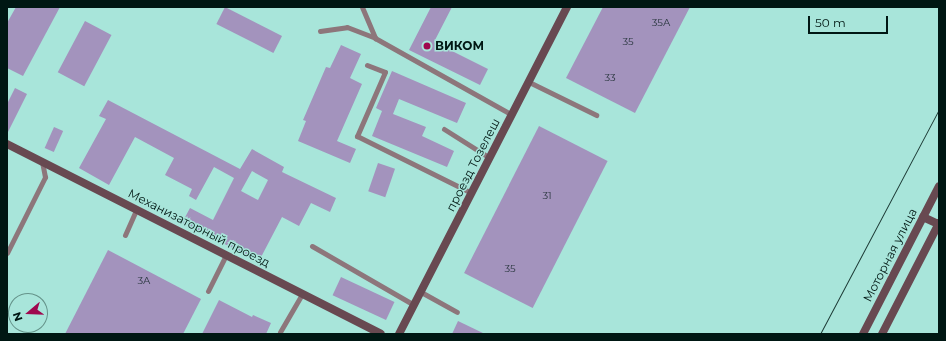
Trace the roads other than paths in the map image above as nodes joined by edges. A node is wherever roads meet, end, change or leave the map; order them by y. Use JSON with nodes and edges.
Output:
{"nodes":[{"id":1,"x":362,"y":7,"type":"edge"},
{"id":2,"x":567,"y":7,"type":"edge"},
{"id":3,"x":320,"y":31,"type":"dead end"},
{"id":4,"x":376,"y":38,"type":"junction"},
{"id":5,"x":367,"y":65,"type":"dead end"},
{"id":6,"x":529,"y":82,"type":"junction"},
{"id":7,"x":596,"y":114,"type":"dead end"},
{"id":8,"x":512,"y":115,"type":"junction"},
{"id":9,"x":444,"y":129,"type":"dead end"},
{"id":10,"x":7,"y":144,"type":"edge"},
{"id":11,"x":490,"y":158,"type":"junction"},
{"id":12,"x":42,"y":162,"type":"junction"},
{"id":13,"x":939,"y":186,"type":"edge"},
{"id":14,"x":472,"y":193,"type":"junction"},
{"id":15,"x":136,"y":210,"type":"junction"},
{"id":16,"x":923,"y":217,"type":"junction"},
{"id":17,"x":939,"y":223,"type":"edge"},
{"id":18,"x":125,"y":235,"type":"dead end"},
{"id":19,"x":312,"y":246,"type":"dead end"},
{"id":20,"x":7,"y":253,"type":"edge"},
{"id":21,"x":226,"y":255,"type":"junction"},
{"id":22,"x":208,"y":291,"type":"dead end"},
{"id":23,"x":421,"y":292,"type":"junction"},
{"id":24,"x":302,"y":294,"type":"junction"},
{"id":25,"x":414,"y":305,"type":"junction"},
{"id":26,"x":457,"y":312,"type":"dead end"},
{"id":27,"x":280,"y":332,"type":"dead end"},
{"id":28,"x":380,"y":334,"type":"edge"},
{"id":29,"x":399,"y":334,"type":"edge"},
{"id":30,"x":863,"y":334,"type":"edge"},
{"id":31,"x":882,"y":334,"type":"edge"}],
"edges":[{"from":1,"to":4,"type":"lane"},
{"from":2,"to":6,"type":"street","name":"проезд Тозелеш"},
{"from":3,"to":4,"type":"lane"},
{"from":4,"to":8,"type":"lane"},
{"from":5,"to":14,"type":"lane"},
{"from":6,"to":7,"type":"lane"},
{"from":6,"to":8,"type":"street","name":"проезд Тозелеш"},
{"from":8,"to":11,"type":"street","name":"проезд Тозелеш"},
{"from":9,"to":11,"type":"lane"},
{"from":10,"to":12,"type":"street","name":"Механизаторный проезд"},
{"from":11,"to":14,"type":"street","name":"проезд Тозелеш"},
{"from":12,"to":15,"type":"street","name":"Механизаторный проезд"},
{"from":12,"to":20,"type":"lane"},
{"from":13,"to":16,"type":"street","name":"Моторная улица"},
{"from":14,"to":23,"type":"street","name":"проезд Тозелеш"},
{"from":15,"to":18,"type":"lane"},
{"from":15,"to":21,"type":"street","name":"Механизаторный проезд"},
{"from":16,"to":17,"type":"street"},
{"from":16,"to":30,"type":"street","name":"Моторная улица"},
{"from":17,"to":31,"type":"street"},
{"from":19,"to":25,"type":"lane"},
{"from":21,"to":22,"type":"lane"},
{"from":21,"to":24,"type":"street","name":"Механизаторный проезд"},
{"from":23,"to":25,"type":"street","name":"проезд Тозелеш"},
{"from":23,"to":26,"type":"lane"},
{"from":24,"to":27,"type":"lane"},
{"from":24,"to":28,"type":"street","name":"Механизаторный проезд"},
{"from":25,"to":29,"type":"street","name":"проезд Тозелеш"}]}
